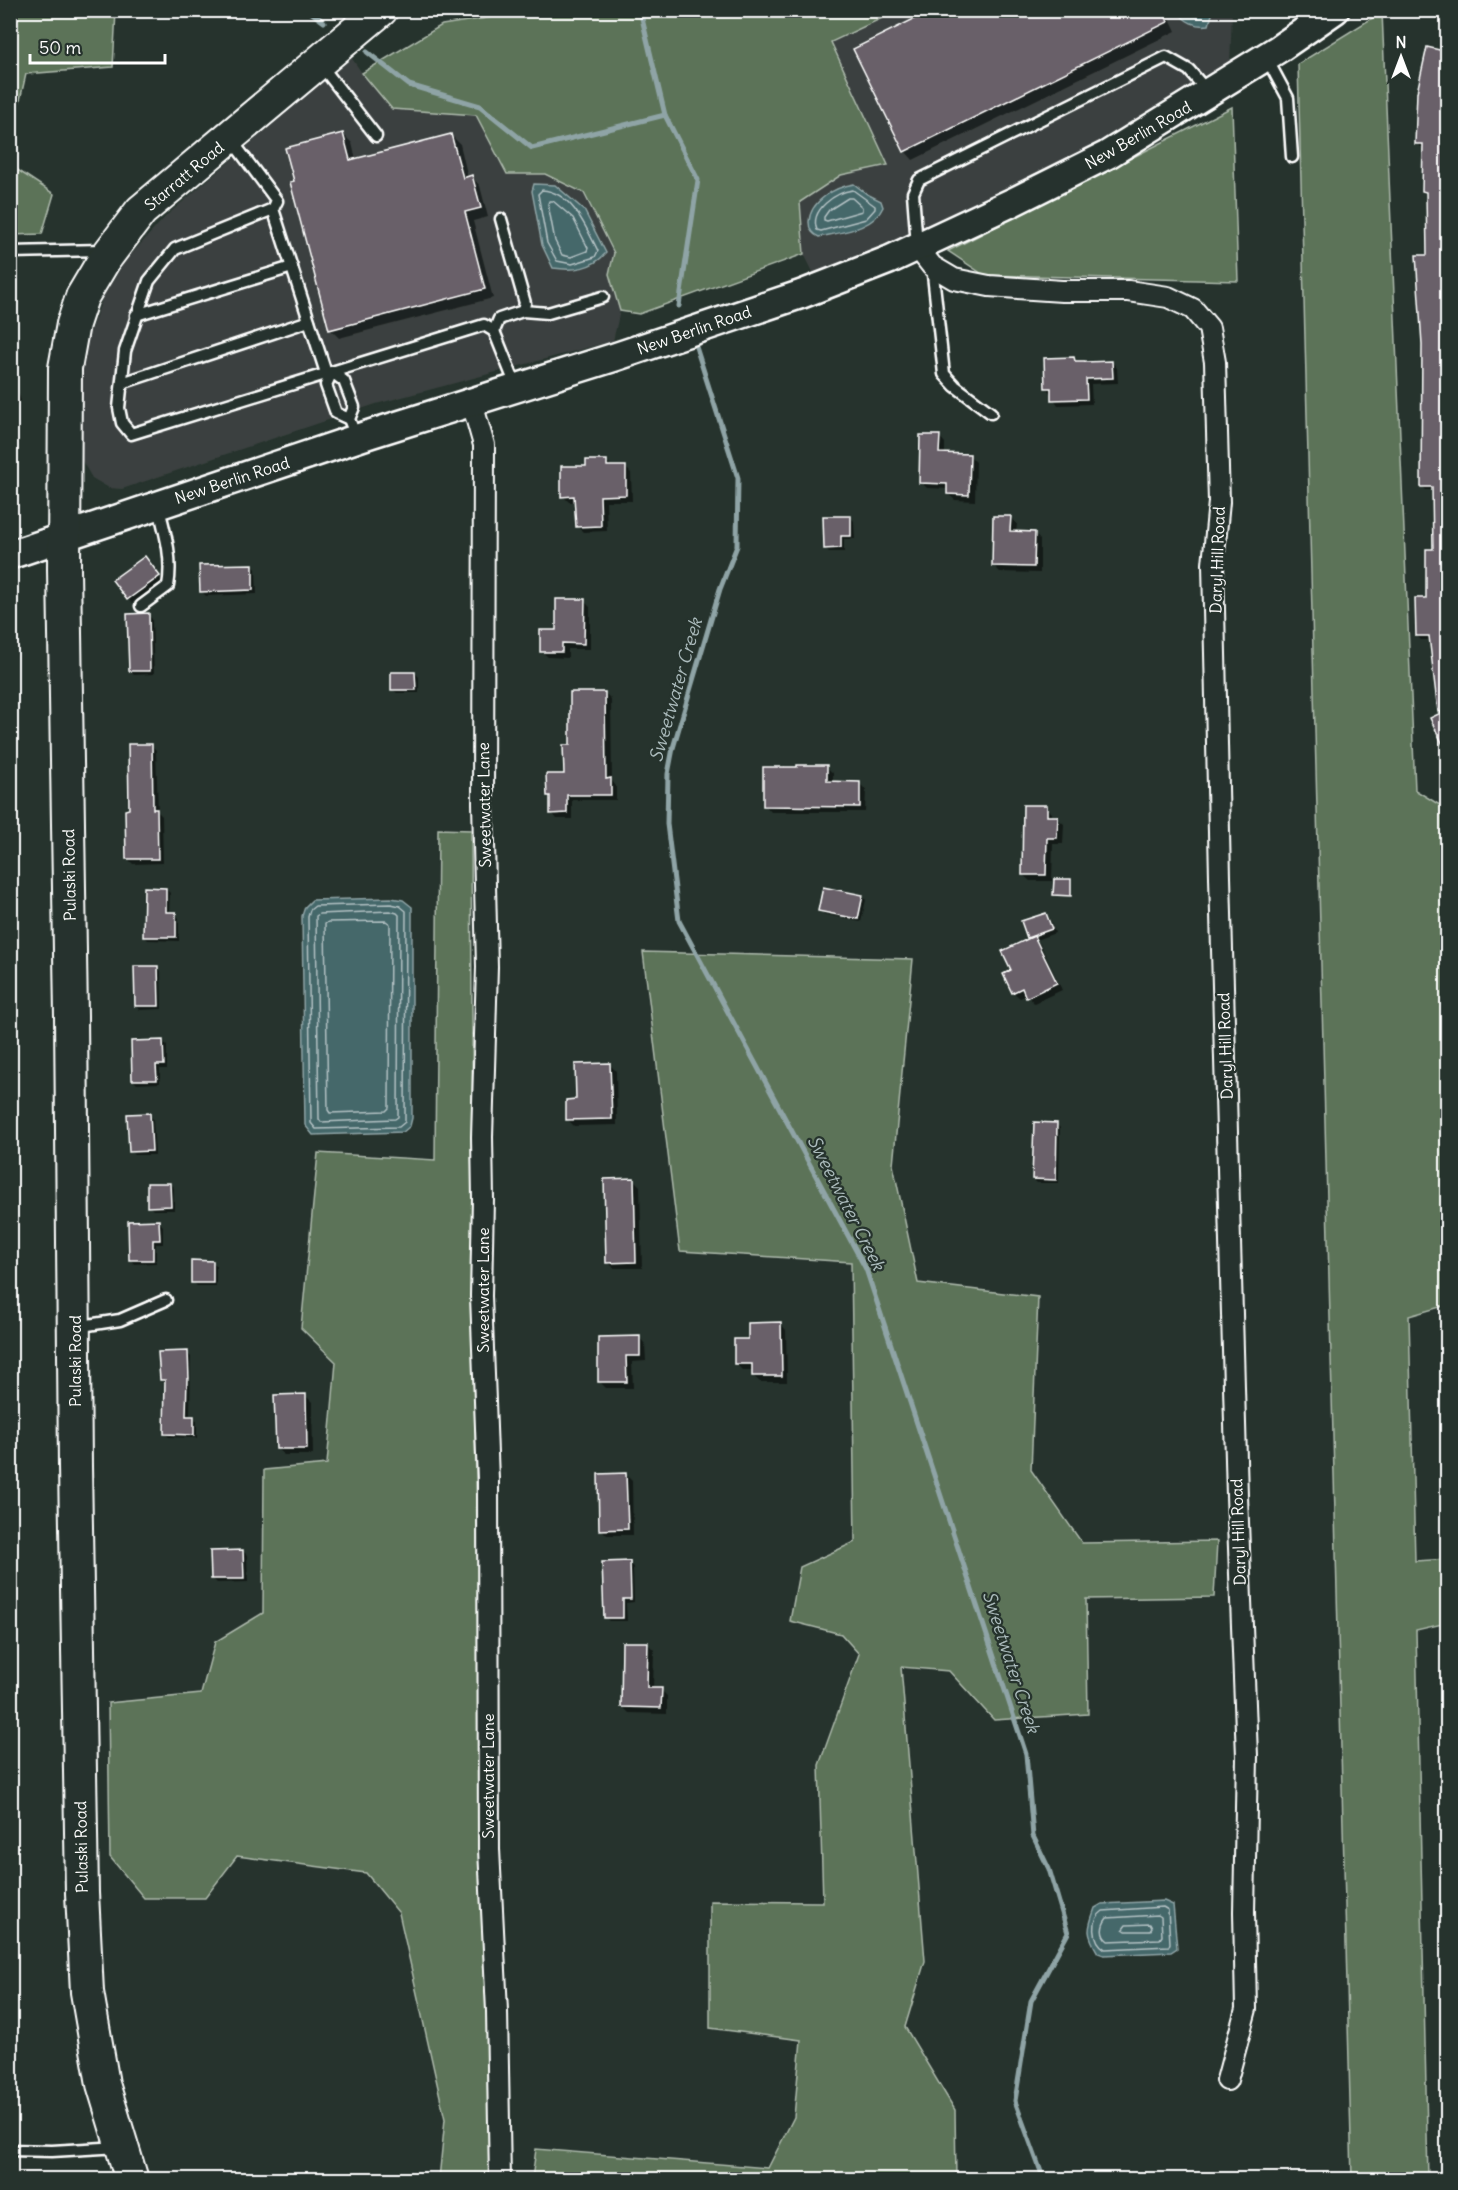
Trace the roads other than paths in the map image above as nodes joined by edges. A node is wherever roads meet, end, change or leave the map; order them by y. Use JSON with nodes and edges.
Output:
{"nodes":[{"id":1,"x":381,"y":10,"type":"edge"},
{"id":2,"x":1335,"y":10,"type":"edge"},
{"id":3,"x":1266,"y":57,"type":"junction"},
{"id":4,"x":320,"y":64,"type":"junction"},
{"id":5,"x":1209,"y":93,"type":"junction"},
{"id":6,"x":376,"y":136,"type":"dead end"},
{"id":7,"x":230,"y":138,"type":"junction"},
{"id":8,"x":1292,"y":157,"type":"dead end"},
{"id":9,"x":273,"y":209,"type":"junction"},
{"id":10,"x":501,"y":219,"type":"dead end"},
{"id":11,"x":112,"y":250,"type":"junction"},
{"id":12,"x":10,"y":252,"type":"edge"},
{"id":13,"x":925,"y":256,"type":"junction"},
{"id":14,"x":292,"y":267,"type":"junction"},
{"id":15,"x":603,"y":297,"type":"dead end"},
{"id":16,"x":523,"y":311,"type":"junction"},
{"id":17,"x":136,"y":315,"type":"junction"},
{"id":18,"x":309,"y":321,"type":"junction"},
{"id":19,"x":494,"y":331,"type":"junction"},
{"id":20,"x":329,"y":372,"type":"junction"},
{"id":21,"x":122,"y":383,"type":"junction"},
{"id":22,"x":517,"y":388,"type":"junction"},
{"id":23,"x":472,"y":403,"type":"junction"},
{"id":24,"x":991,"y":413,"type":"dead end"},
{"id":25,"x":353,"y":429,"type":"junction"},
{"id":26,"x":158,"y":504,"type":"junction"},
{"id":27,"x":63,"y":536,"type":"junction"},
{"id":28,"x":10,"y":555,"type":"edge"},
{"id":29,"x":141,"y":606,"type":"dead end"},
{"id":30,"x":166,"y":1300,"type":"dead end"},
{"id":31,"x":75,"y":1327,"type":"junction"},
{"id":32,"x":1227,"y":2080,"type":"dead end"},
{"id":33,"x":121,"y":2147,"type":"junction"},
{"id":34,"x":10,"y":2150,"type":"edge"},
{"id":35,"x":132,"y":2180,"type":"edge"},
{"id":36,"x":500,"y":2180,"type":"edge"}],
"edges":[{"from":1,"to":4,"type":"main road","name":"Starratt Road"},
{"from":2,"to":3,"type":"street","name":"New Berlin Road"},
{"from":3,"to":5,"type":"street","name":"New Berlin Road"},
{"from":3,"to":8,"type":"lane"},
{"from":4,"to":6,"type":"lane"},
{"from":4,"to":7,"type":"main road","name":"Starratt Road"},
{"from":5,"to":13,"type":"street","name":"New Berlin Road"},
{"from":5,"to":13,"type":"lane"},
{"from":7,"to":9,"type":"lane"},
{"from":7,"to":11,"type":"main road","name":"Starratt Road"},
{"from":9,"to":14,"type":"lane"},
{"from":9,"to":17,"type":"lane"},
{"from":10,"to":16,"type":"lane"},
{"from":11,"to":12,"type":"lane"},
{"from":11,"to":27,"type":"main road","name":"Starratt Road"},
{"from":13,"to":22,"type":"street","name":"New Berlin Road"},
{"from":13,"to":24,"type":"lane"},
{"from":13,"to":32,"type":"street","name":"Daryl Hill Road"},
{"from":14,"to":17,"type":"lane"},
{"from":14,"to":18,"type":"lane"},
{"from":15,"to":16,"type":"lane"},
{"from":16,"to":19,"type":"lane"},
{"from":17,"to":21,"type":"lane"},
{"from":18,"to":20,"type":"lane"},
{"from":18,"to":21,"type":"lane"},
{"from":19,"to":20,"type":"lane"},
{"from":19,"to":22,"type":"lane"},
{"from":20,"to":21,"type":"lane"},
{"from":20,"to":25,"type":"lane"},
{"from":20,"to":25,"type":"lane"},
{"from":22,"to":23,"type":"street","name":"New Berlin Road"},
{"from":23,"to":25,"type":"street","name":"New Berlin Road"},
{"from":23,"to":36,"type":"street","name":"Sweetwater Lane"},
{"from":25,"to":26,"type":"street","name":"New Berlin Road"},
{"from":26,"to":27,"type":"street","name":"New Berlin Road"},
{"from":26,"to":29,"type":"lane"},
{"from":27,"to":28,"type":"street","name":"New Berlin Road"},
{"from":27,"to":31,"type":"main road","name":"Pulaski Road"},
{"from":30,"to":31,"type":"lane"},
{"from":31,"to":33,"type":"main road","name":"Pulaski Road"},
{"from":33,"to":34,"type":"lane"},
{"from":33,"to":35,"type":"main road","name":"Pulaski Road"}]}
